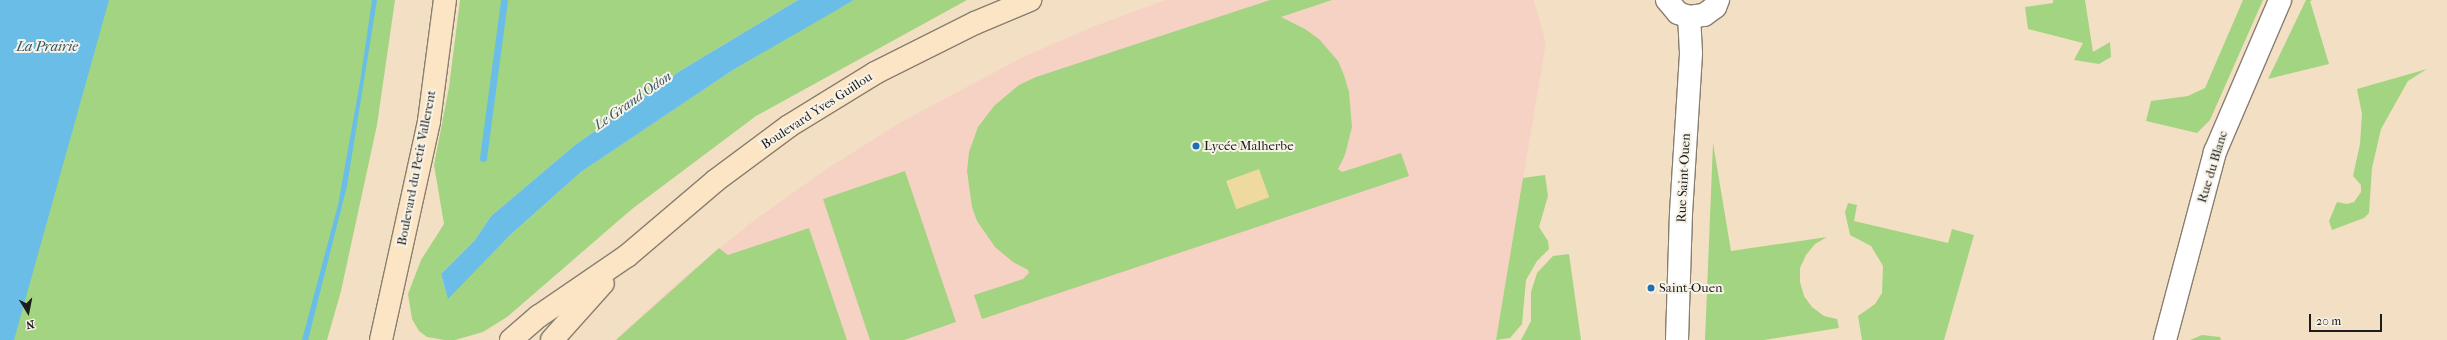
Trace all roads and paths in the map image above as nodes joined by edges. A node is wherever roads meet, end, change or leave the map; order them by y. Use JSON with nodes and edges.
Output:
{"nodes":[{"id":1,"x":445,"y":0,"type":"edge"},
{"id":2,"x":1030,"y":0,"type":"edge"},
{"id":3,"x":1666,"y":0,"type":"edge"},
{"id":4,"x":1718,"y":0,"type":"edge"},
{"id":5,"x":2280,"y":0,"type":"edge"},
{"id":6,"x":1690,"y":17,"type":"junction"},
{"id":7,"x":627,"y":256,"type":"junction"},
{"id":8,"x":383,"y":338,"type":"edge"},
{"id":9,"x":512,"y":340,"type":"edge"},
{"id":10,"x":552,"y":340,"type":"edge"},
{"id":11,"x":1677,"y":340,"type":"edge"},
{"id":12,"x":2165,"y":340,"type":"edge"}],
"edges":[{"from":1,"to":8,"type":"main road","name":"Boulevard du Petit Vallerent"},
{"from":2,"to":7,"type":"main road","name":"Boulevard Yves Guillou"},
{"from":3,"to":6,"type":"street"},
{"from":4,"to":6,"type":"street"},
{"from":5,"to":12,"type":"street","name":"Rue du Blanc"},
{"from":6,"to":11,"type":"street","name":"Rue Saint-Ouen"},
{"from":7,"to":9,"type":"main road","name":"Boulevard Yves Guillou"},
{"from":7,"to":10,"type":"main road","name":"Boulevard Yves Guillou"}]}
